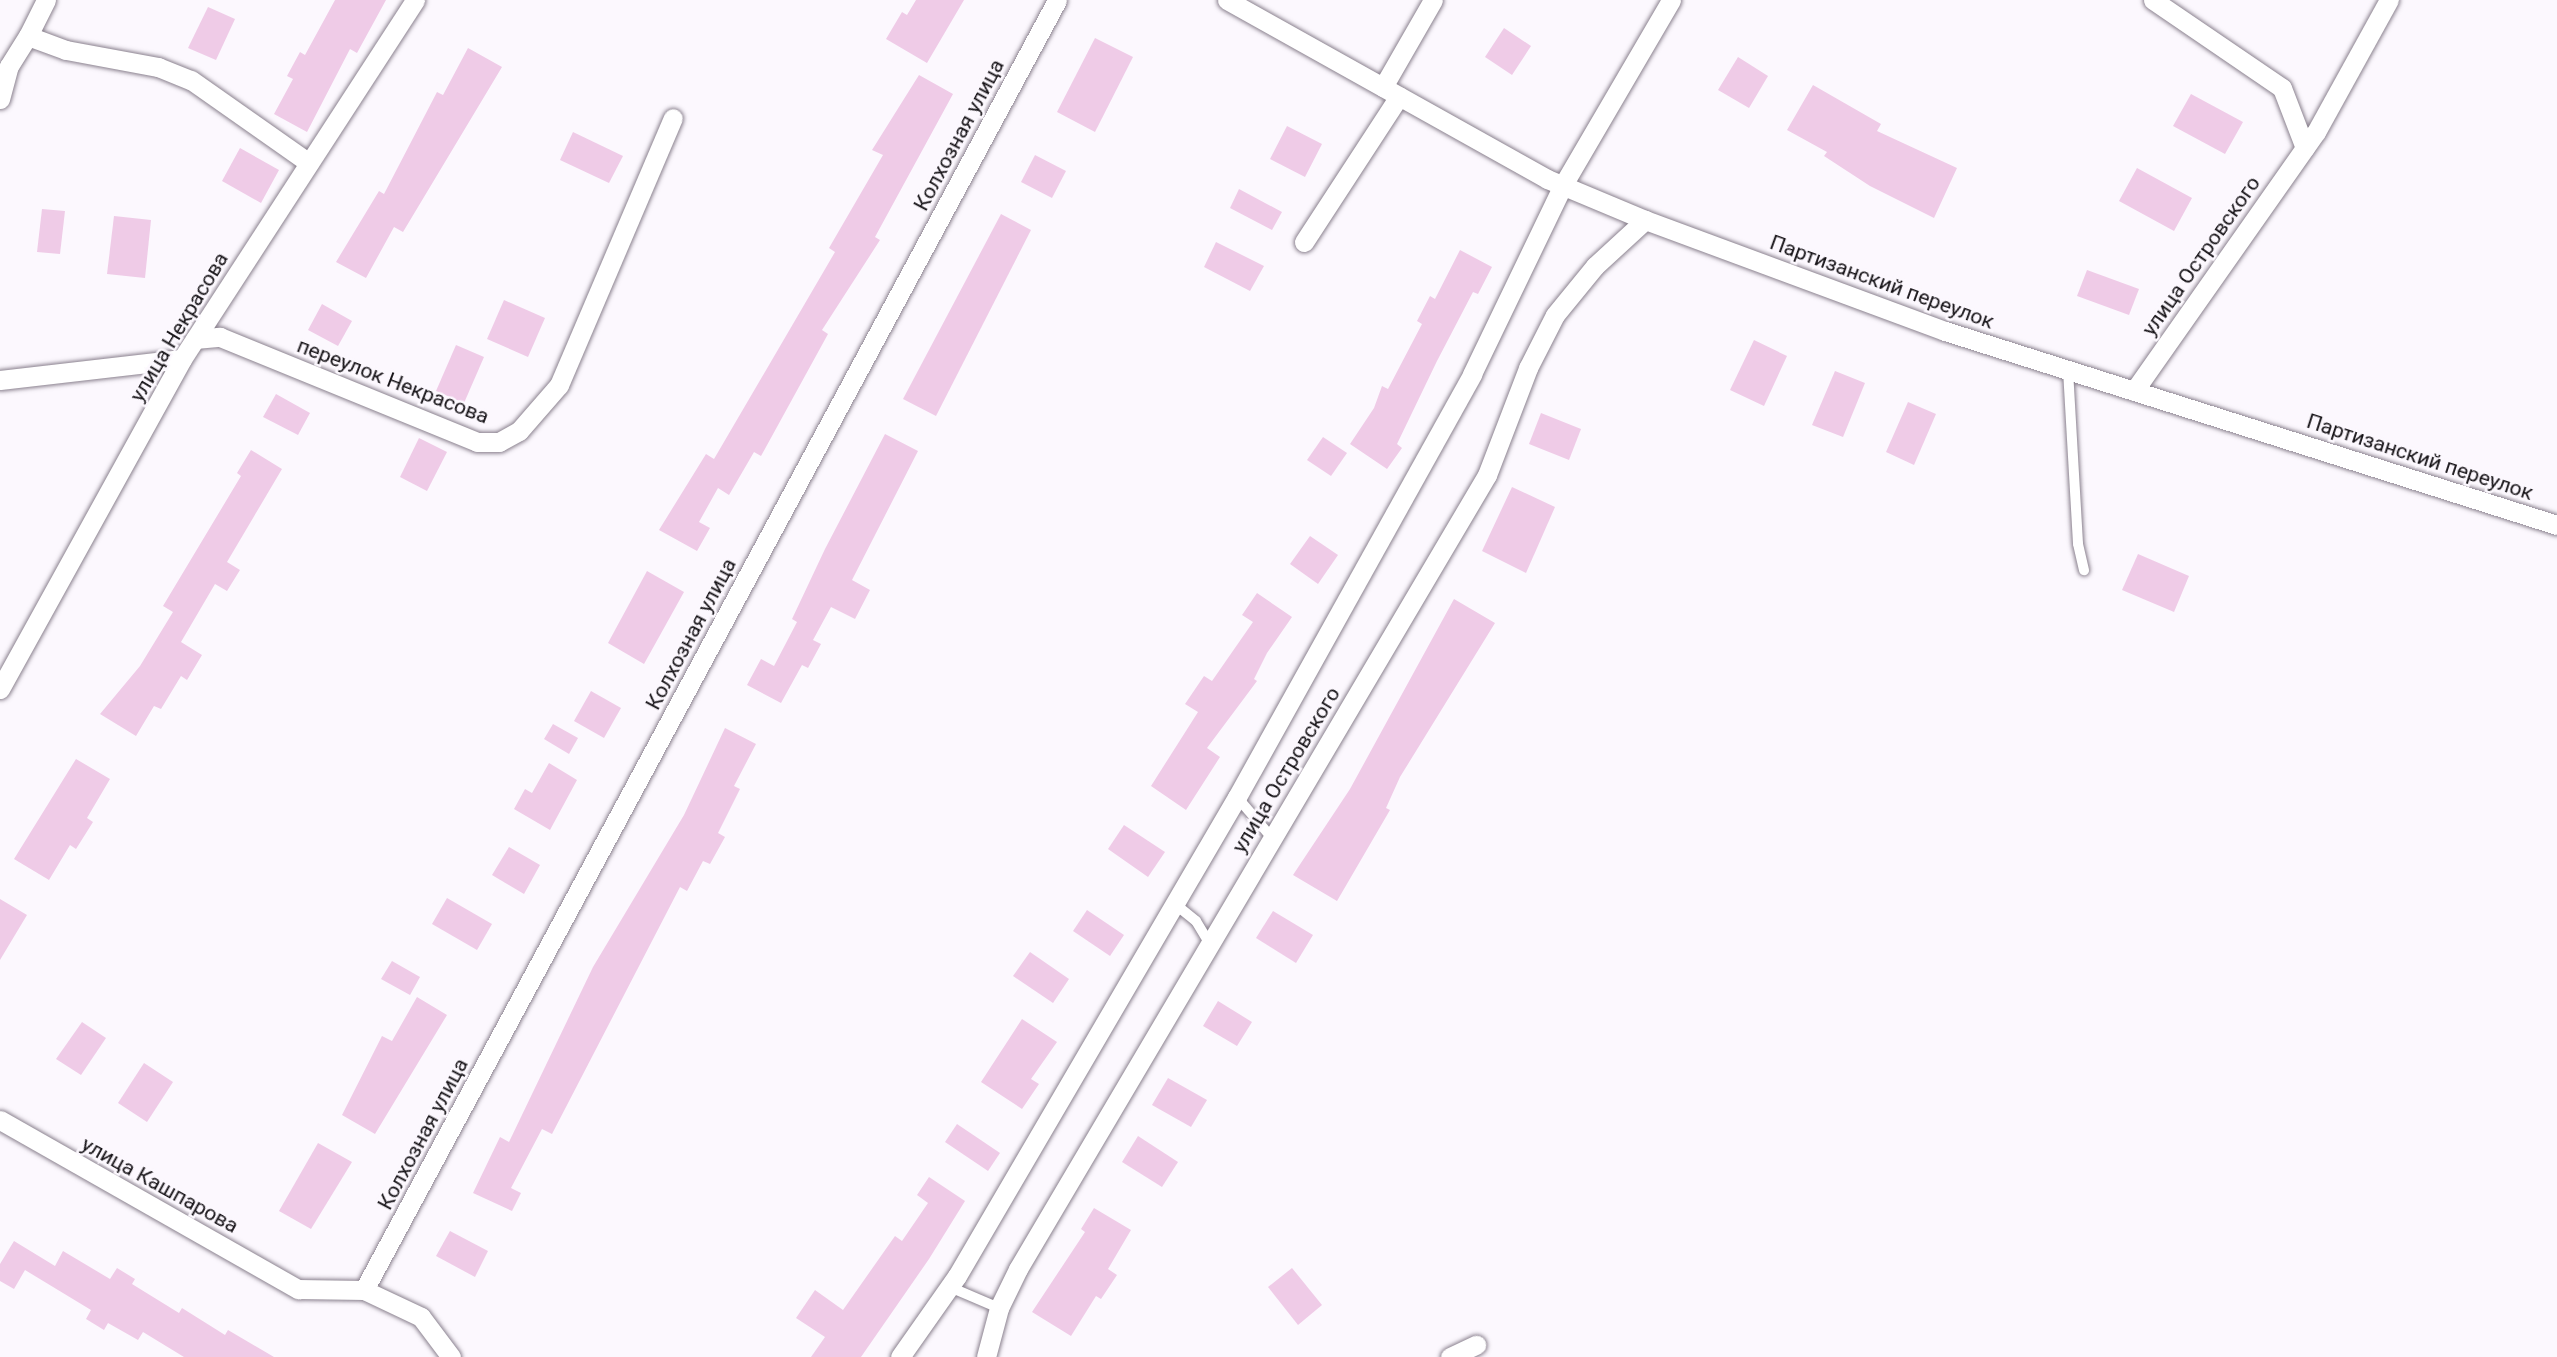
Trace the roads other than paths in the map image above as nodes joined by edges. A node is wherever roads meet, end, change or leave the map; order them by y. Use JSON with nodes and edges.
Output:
{"nodes":[{"id":1,"x":46,"y":0,"type":"edge"},
{"id":2,"x":415,"y":0,"type":"edge"},
{"id":3,"x":1057,"y":0,"type":"edge"},
{"id":4,"x":1227,"y":0,"type":"edge"},
{"id":5,"x":1433,"y":0,"type":"edge"},
{"id":6,"x":1671,"y":0,"type":"edge"},
{"id":7,"x":2153,"y":0,"type":"edge"},
{"id":8,"x":2389,"y":0,"type":"edge"},
{"id":9,"x":28,"y":36,"type":"junction"},
{"id":10,"x":4,"y":64,"type":"edge"},
{"id":11,"x":1391,"y":92,"type":"junction"},
{"id":12,"x":0,"y":99,"type":"edge"},
{"id":13,"x":673,"y":118,"type":"dead end"},
{"id":14,"x":2305,"y":148,"type":"junction"},
{"id":15,"x":309,"y":163,"type":"junction"},
{"id":16,"x":1563,"y":185,"type":"junction"},
{"id":17,"x":1645,"y":220,"type":"junction"},
{"id":18,"x":1304,"y":242,"type":"dead end"},
{"id":19,"x":195,"y":339,"type":"junction"},
{"id":20,"x":182,"y":359,"type":"junction"},
{"id":21,"x":2068,"y":370,"type":"junction"},
{"id":22,"x":0,"y":380,"type":"edge"},
{"id":23,"x":2134,"y":391,"type":"junction"},
{"id":24,"x":2557,"y":525,"type":"edge"},
{"id":25,"x":2084,"y":570,"type":"dead end"},
{"id":26,"x":0,"y":689,"type":"edge"},
{"id":27,"x":1237,"y":797,"type":"junction"},
{"id":28,"x":1272,"y":838,"type":"junction"},
{"id":29,"x":1175,"y":904,"type":"junction"},
{"id":30,"x":1210,"y":944,"type":"junction"},
{"id":31,"x":0,"y":1120,"type":"edge"},
{"id":32,"x":950,"y":1287,"type":"junction"},
{"id":33,"x":364,"y":1290,"type":"junction"},
{"id":34,"x":999,"y":1308,"type":"junction"},
{"id":35,"x":1476,"y":1345,"type":"dead end"},
{"id":36,"x":451,"y":1357,"type":"edge"},
{"id":37,"x":900,"y":1357,"type":"edge"},
{"id":38,"x":986,"y":1357,"type":"edge"},
{"id":39,"x":1450,"y":1357,"type":"edge"}],
"edges":[{"from":1,"to":9,"type":"street"},
{"from":2,"to":15,"type":"street","name":"улица Некрасова"},
{"from":3,"to":33,"type":"street","name":"Колхозная улица"},
{"from":4,"to":11,"type":"street","name":"Партизанский переулок"},
{"from":5,"to":11,"type":"street"},
{"from":6,"to":16,"type":"street"},
{"from":7,"to":14,"type":"street"},
{"from":8,"to":14,"type":"street","name":"улица Островского"},
{"from":9,"to":10,"type":"street"},
{"from":9,"to":15,"type":"street"},
{"from":10,"to":12,"type":"street"},
{"from":11,"to":16,"type":"street","name":"Партизанский переулок"},
{"from":11,"to":18,"type":"street"},
{"from":13,"to":19,"type":"street","name":"переулок Некрасова"},
{"from":14,"to":23,"type":"street","name":"улица Островского"},
{"from":15,"to":19,"type":"street","name":"улица Некрасова"},
{"from":16,"to":17,"type":"street","name":"Партизанский переулок"},
{"from":16,"to":27,"type":"street"},
{"from":17,"to":21,"type":"street","name":"Партизанский переулок"},
{"from":17,"to":28,"type":"street","name":"улица Островского"},
{"from":19,"to":20,"type":"street","name":"улица Некрасова"},
{"from":20,"to":22,"type":"street"},
{"from":20,"to":26,"type":"street","name":"улица Некрасова"},
{"from":21,"to":23,"type":"street","name":"Партизанский переулок"},
{"from":21,"to":25,"type":"lane"},
{"from":23,"to":24,"type":"street","name":"Партизанский переулок"},
{"from":27,"to":28,"type":"lane"},
{"from":27,"to":29,"type":"street"},
{"from":28,"to":30,"type":"street","name":"улица Островского"},
{"from":29,"to":30,"type":"lane"},
{"from":29,"to":32,"type":"street"},
{"from":30,"to":34,"type":"street","name":"улица Островского"},
{"from":31,"to":33,"type":"street","name":"улица Кашпарова"},
{"from":32,"to":34,"type":"lane"},
{"from":32,"to":37,"type":"street"},
{"from":33,"to":36,"type":"street"},
{"from":34,"to":38,"type":"street","name":"улица Островского"},
{"from":35,"to":39,"type":"street"}]}
